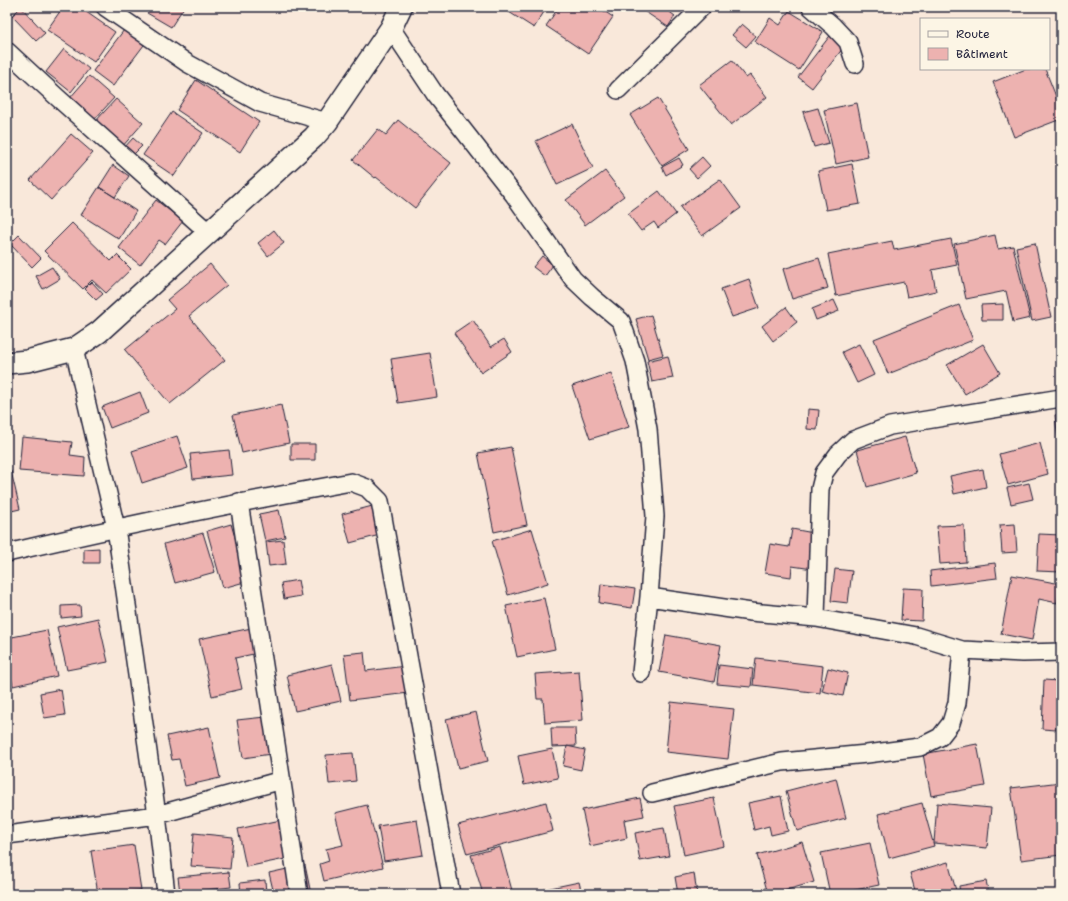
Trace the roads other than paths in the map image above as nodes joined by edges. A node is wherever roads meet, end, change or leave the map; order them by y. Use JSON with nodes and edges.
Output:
{"nodes":[{"id":1,"x":105,"y":7,"type":"edge"},
{"id":2,"x":401,"y":7,"type":"edge"},
{"id":3,"x":702,"y":7,"type":"edge"},
{"id":4,"x":811,"y":7,"type":"edge"},
{"id":5,"x":390,"y":28,"type":"junction"},
{"id":6,"x":7,"y":51,"type":"edge"},
{"id":7,"x":855,"y":64,"type":"dead end"},
{"id":8,"x":618,"y":90,"type":"dead end"},
{"id":9,"x":327,"y":122,"type":"junction"},
{"id":10,"x":208,"y":232,"type":"junction"},
{"id":11,"x":74,"y":349,"type":"junction"},
{"id":12,"x":7,"y":363,"type":"edge"},
{"id":13,"x":1061,"y":398,"type":"edge"},
{"id":14,"x":239,"y":502,"type":"junction"},
{"id":15,"x":116,"y":528,"type":"junction"},
{"id":16,"x":7,"y":553,"type":"edge"},
{"id":17,"x":649,"y":597,"type":"junction"},
{"id":18,"x":816,"y":618,"type":"junction"},
{"id":19,"x":962,"y":650,"type":"junction"},
{"id":20,"x":1061,"y":652,"type":"edge"},
{"id":21,"x":641,"y":673,"type":"dead end"},
{"id":22,"x":282,"y":780,"type":"junction"},
{"id":23,"x":652,"y":793,"type":"dead end"},
{"id":24,"x":157,"y":815,"type":"junction"},
{"id":25,"x":7,"y":835,"type":"edge"},
{"id":26,"x":166,"y":894,"type":"edge"},
{"id":27,"x":299,"y":894,"type":"edge"},
{"id":28,"x":451,"y":894,"type":"edge"}],
"edges":[{"from":1,"to":9,"type":"street"},
{"from":2,"to":5,"type":"street"},
{"from":3,"to":8,"type":"street"},
{"from":4,"to":7,"type":"street"},
{"from":5,"to":9,"type":"street"},
{"from":5,"to":17,"type":"street"},
{"from":6,"to":10,"type":"street"},
{"from":9,"to":10,"type":"street"},
{"from":10,"to":11,"type":"street"},
{"from":11,"to":12,"type":"street"},
{"from":11,"to":15,"type":"street"},
{"from":13,"to":18,"type":"street"},
{"from":14,"to":15,"type":"street"},
{"from":14,"to":22,"type":"street"},
{"from":14,"to":28,"type":"street"},
{"from":15,"to":16,"type":"street"},
{"from":15,"to":24,"type":"street"},
{"from":17,"to":18,"type":"street"},
{"from":17,"to":21,"type":"street"},
{"from":18,"to":19,"type":"street"},
{"from":19,"to":20,"type":"street"},
{"from":19,"to":23,"type":"street"},
{"from":22,"to":24,"type":"street"},
{"from":22,"to":27,"type":"street"},
{"from":24,"to":25,"type":"street"},
{"from":24,"to":26,"type":"street"}]}
